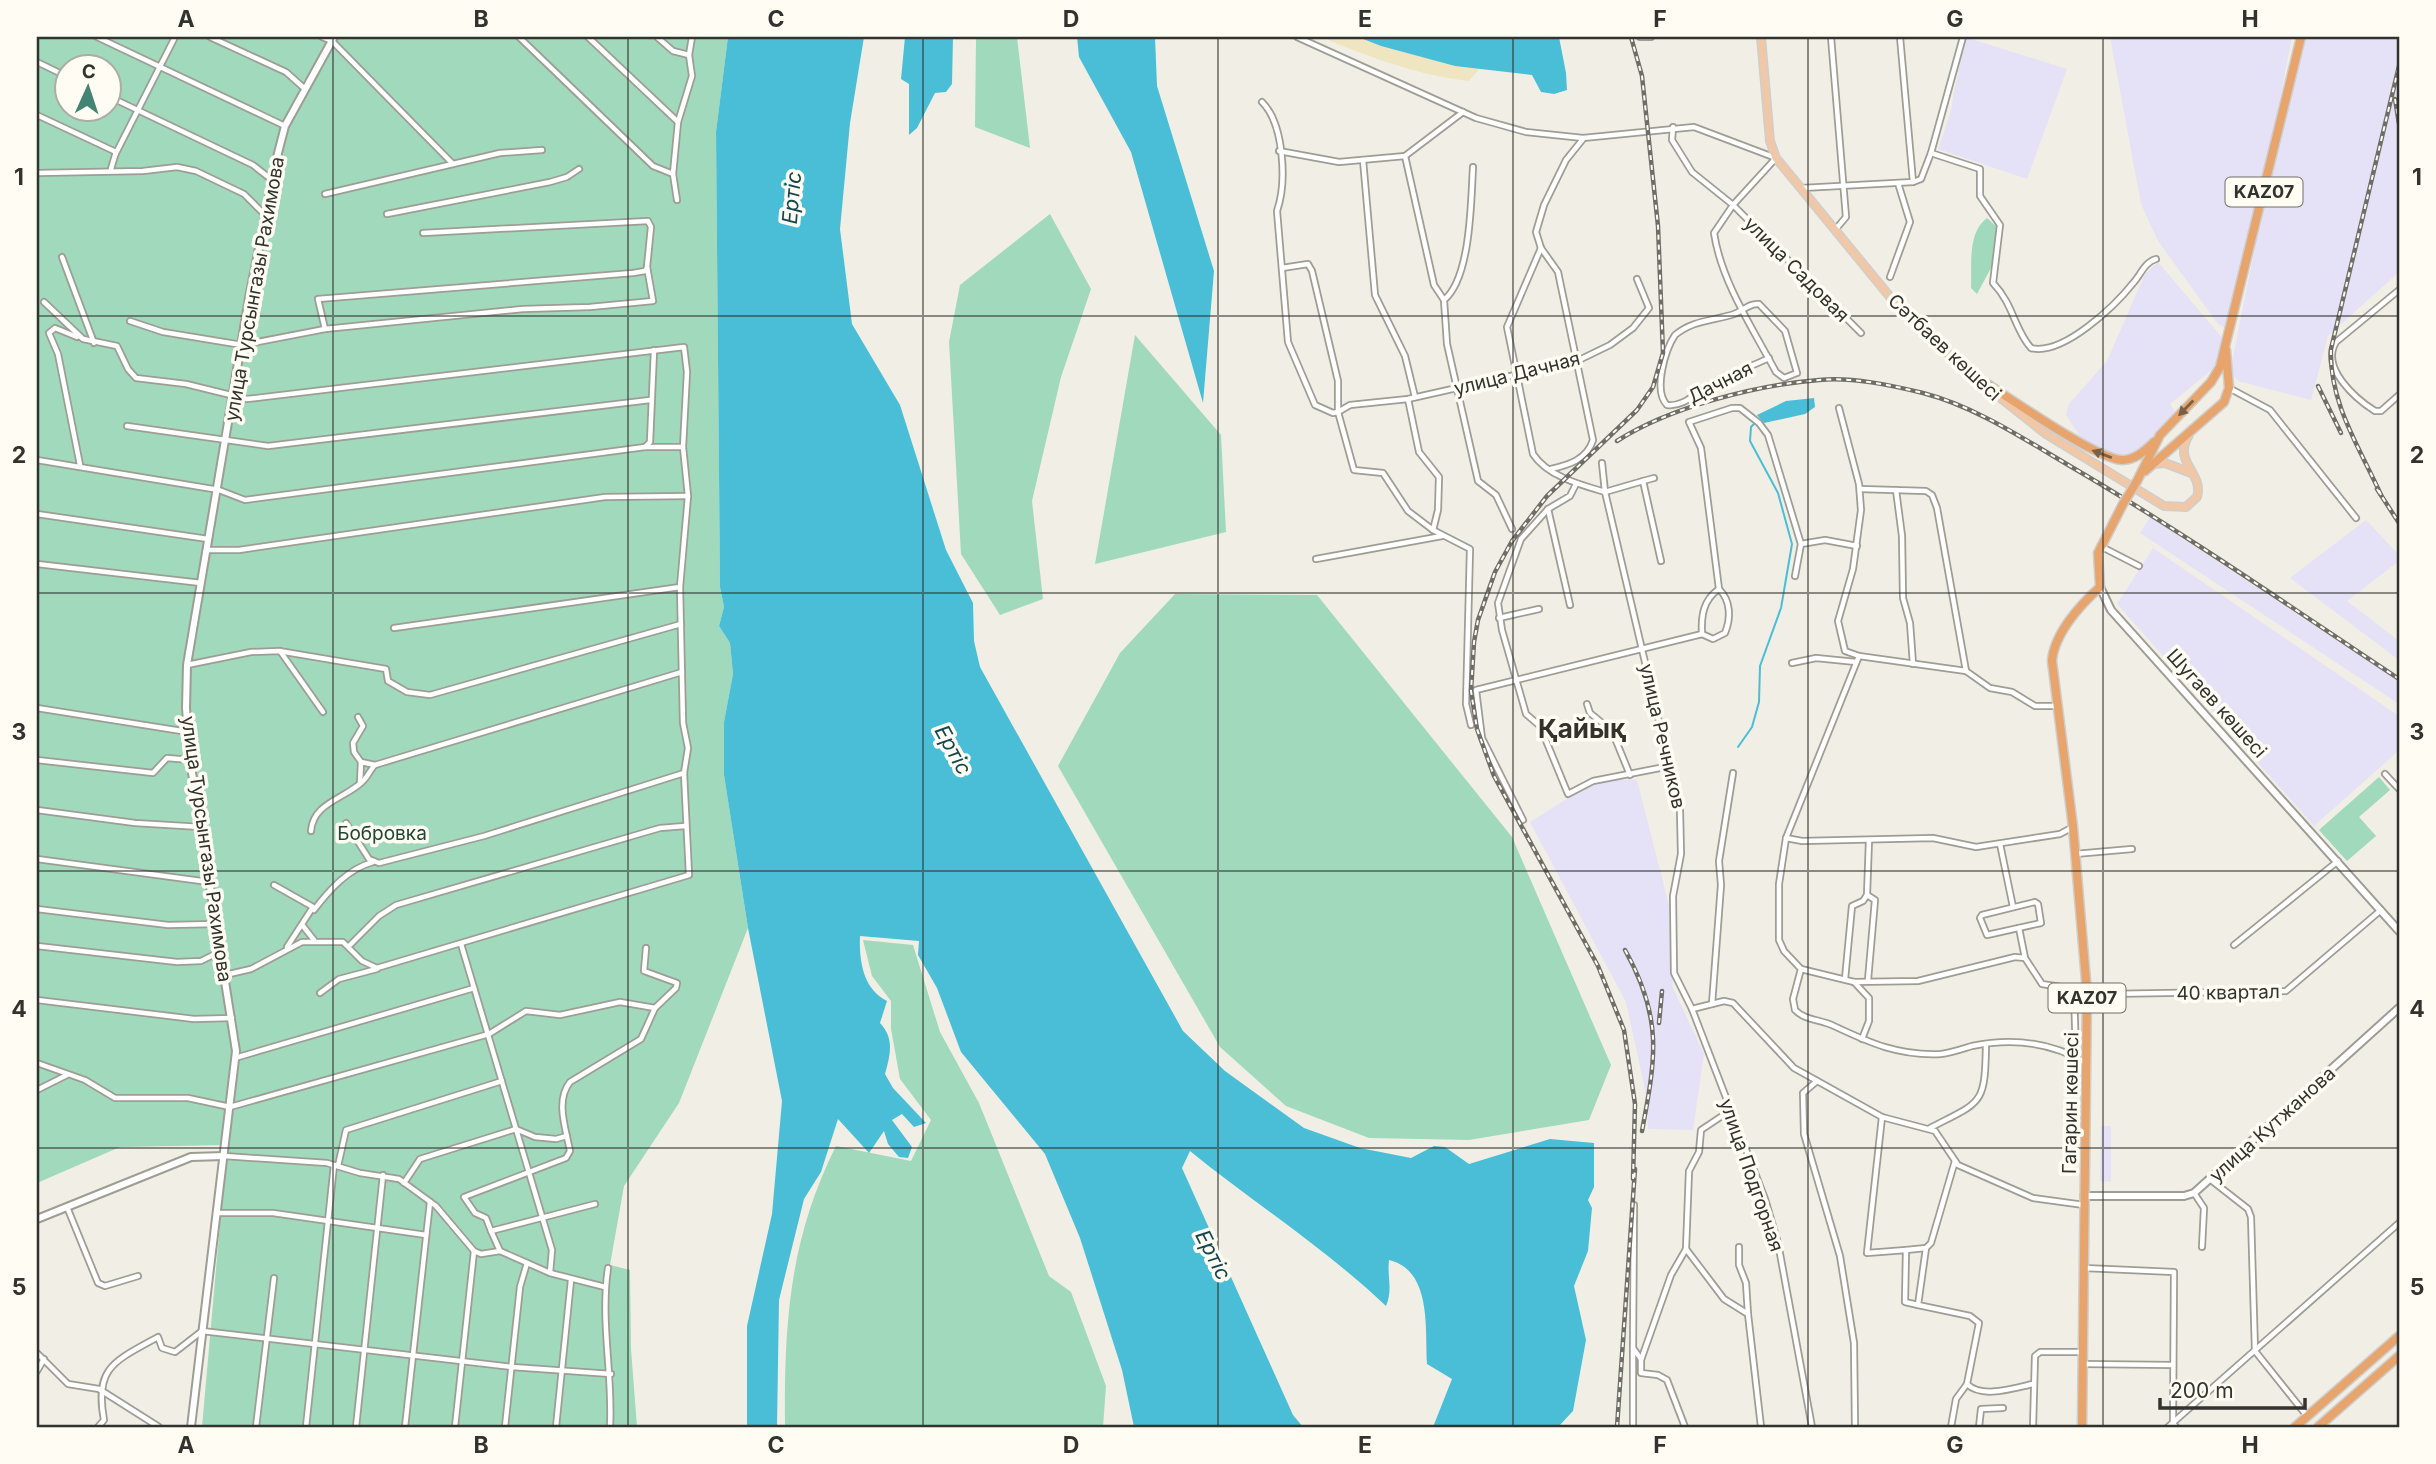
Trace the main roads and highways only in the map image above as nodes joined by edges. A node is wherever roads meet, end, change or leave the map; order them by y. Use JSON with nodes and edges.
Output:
{"nodes":[{"id":1,"x":1761,"y":37,"type":"edge"},
{"id":2,"x":2301,"y":37,"type":"edge"},
{"id":3,"x":2226,"y":346,"type":"junction"},
{"id":4,"x":1964,"y":369,"type":"junction"},
{"id":5,"x":2211,"y":382,"type":"junction"},
{"id":6,"x":2229,"y":388,"type":"junction"},
{"id":7,"x":2190,"y":434,"type":"junction"},
{"id":8,"x":2160,"y":435,"type":"junction"},
{"id":9,"x":2174,"y":449,"type":"junction"},
{"id":10,"x":2152,"y":465,"type":"junction"},
{"id":11,"x":2191,"y":473,"type":"junction"},
{"id":12,"x":2139,"y":477,"type":"junction"},
{"id":13,"x":2399,"y":1336,"type":"edge"},
{"id":14,"x":2399,"y":1356,"type":"edge"},
{"id":15,"x":2082,"y":1427,"type":"edge"},
{"id":16,"x":2295,"y":1427,"type":"edge"},
{"id":17,"x":2319,"y":1427,"type":"edge"}],
"edges":[{"from":1,"to":4,"type":"main road","name":"Сәтбаев көшесі"},
{"from":2,"to":3,"type":"highway","number":"KAZ07"},
{"from":3,"to":5,"type":"highway","number":"KAZ07"},
{"from":3,"to":6,"type":"highway","number":"KAZ07"},
{"from":8,"to":4,"type":"highway","one_way":true},
{"from":4,"to":11,"type":"main road","name":"Сәтбаев көшесі"},
{"from":5,"to":6,"type":"highway"},
{"from":5,"to":8,"type":"highway","number":"KAZ07","one_way":true},
{"from":6,"to":7,"type":"highway"},
{"from":7,"to":9,"type":"highway"},
{"from":7,"to":11,"type":"main road","name":"Сәтбаев көшесі"},
{"from":8,"to":9,"type":"highway"},
{"from":8,"to":12,"type":"highway","number":"KAZ07"},
{"from":9,"to":10,"type":"highway"},
{"from":10,"to":11,"type":"main road"},
{"from":10,"to":12,"type":"highway"},
{"from":12,"to":15,"type":"highway","name":"Гагарин көшесі","number":"KAZ07","bridge":true},
{"from":13,"to":16,"type":"highway"},
{"from":14,"to":17,"type":"highway"}]}
